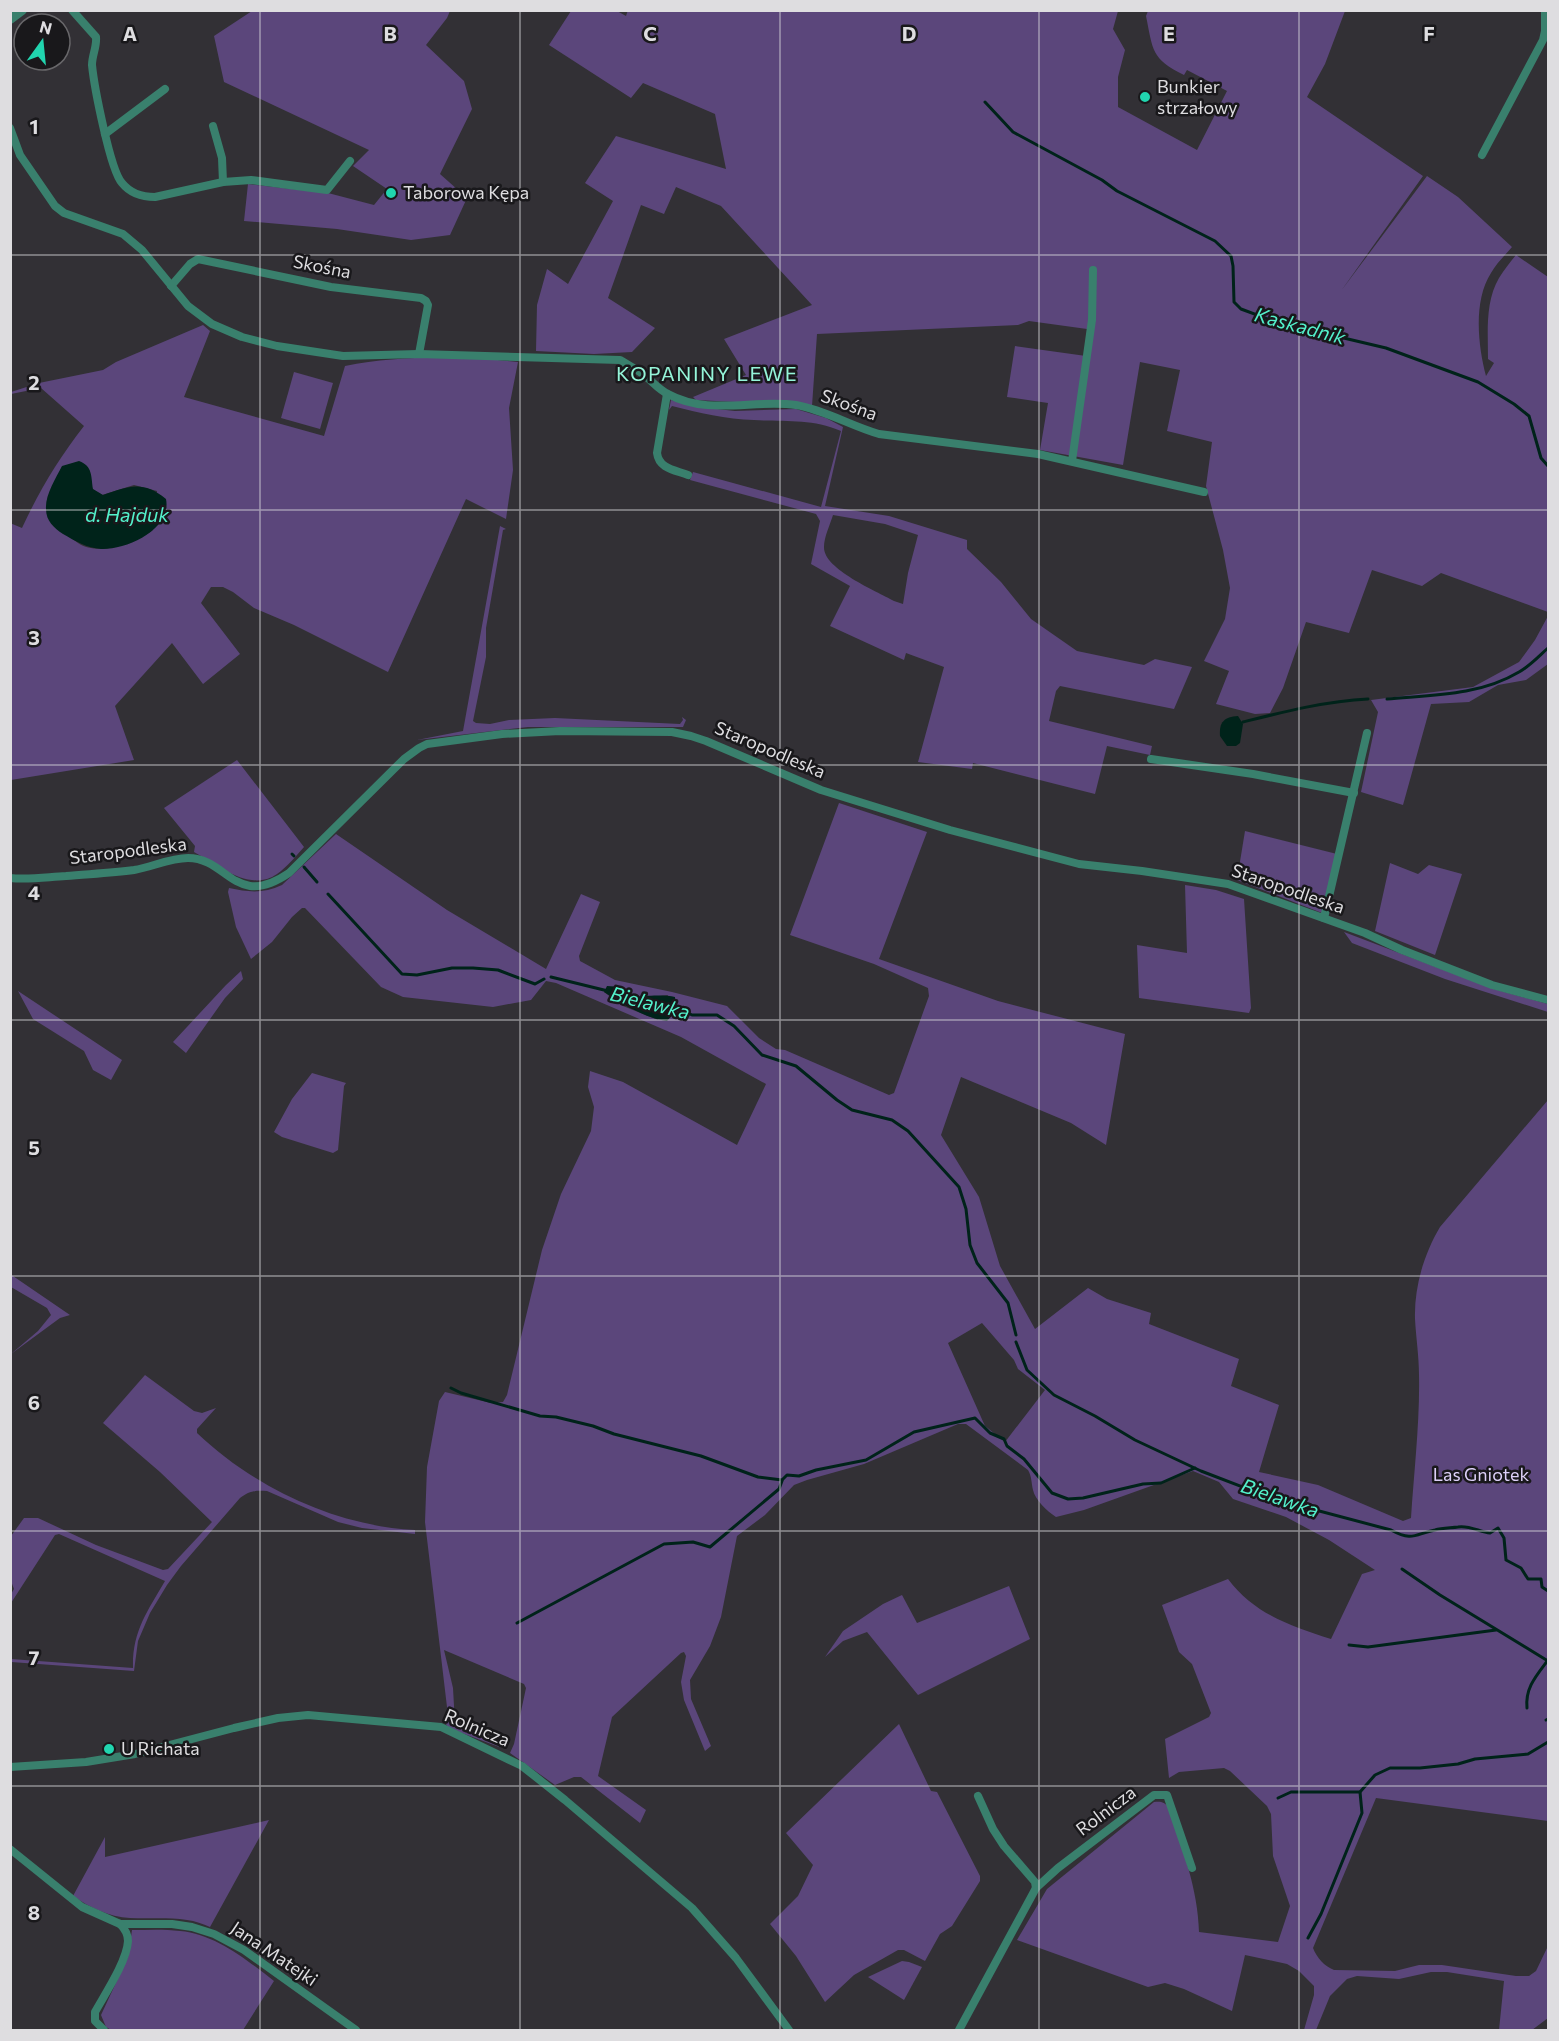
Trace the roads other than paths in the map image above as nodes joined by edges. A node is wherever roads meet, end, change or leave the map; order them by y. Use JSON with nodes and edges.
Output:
{"nodes":[{"id":1,"x":22,"y":10,"type":"edge"},
{"id":2,"x":72,"y":10,"type":"edge"},
{"id":3,"x":1545,"y":10,"type":"edge"},
{"id":4,"x":10,"y":19,"type":"edge"},
{"id":5,"x":165,"y":89,"type":"dead end"},
{"id":6,"x":213,"y":126,"type":"dead end"},
{"id":7,"x":11,"y":134,"type":"edge"},
{"id":8,"x":105,"y":134,"type":"junction"},
{"id":9,"x":1482,"y":155,"type":"dead end"},
{"id":10,"x":350,"y":161,"type":"dead end"},
{"id":11,"x":223,"y":182,"type":"junction"},
{"id":12,"x":1093,"y":270,"type":"dead end"},
{"id":13,"x":171,"y":286,"type":"junction"},
{"id":14,"x":419,"y":354,"type":"junction"},
{"id":15,"x":667,"y":394,"type":"junction"},
{"id":16,"x":1072,"y":461,"type":"junction"},
{"id":17,"x":688,"y":475,"type":"dead end"},
{"id":18,"x":1204,"y":492,"type":"dead end"},
{"id":19,"x":1367,"y":733,"type":"dead end"},
{"id":20,"x":1151,"y":759,"type":"dead end"},
{"id":21,"x":1354,"y":793,"type":"junction"},
{"id":22,"x":10,"y":878,"type":"edge"},
{"id":23,"x":1324,"y":918,"type":"junction"},
{"id":24,"x":1548,"y":1000,"type":"edge"},
{"id":25,"x":10,"y":1767,"type":"edge"},
{"id":26,"x":978,"y":1796,"type":"dead end"},
{"id":27,"x":10,"y":1849,"type":"edge"},
{"id":28,"x":1192,"y":1868,"type":"dead end"},
{"id":29,"x":1036,"y":1888,"type":"junction"},
{"id":30,"x":120,"y":1924,"type":"junction"},
{"id":31,"x":104,"y":2031,"type":"edge"},
{"id":32,"x":356,"y":2031,"type":"edge"},
{"id":33,"x":789,"y":2031,"type":"edge"},
{"id":34,"x":959,"y":2031,"type":"edge"}],
"edges":[{"from":1,"to":4,"type":"street"},
{"from":2,"to":8,"type":"street"},
{"from":3,"to":9,"type":"street"},
{"from":5,"to":8,"type":"street"},
{"from":6,"to":11,"type":"street"},
{"from":7,"to":13,"type":"street","name":"Skośna"},
{"from":8,"to":11,"type":"street"},
{"from":10,"to":11,"type":"street"},
{"from":12,"to":16,"type":"street"},
{"from":13,"to":14,"type":"street","name":"Skośna"},
{"from":13,"to":14,"type":"street","name":"Skośna"},
{"from":14,"to":15,"type":"street","name":"Skośna"},
{"from":15,"to":16,"type":"street","name":"Skośna"},
{"from":15,"to":17,"type":"street"},
{"from":16,"to":18,"type":"street","name":"Skośna"},
{"from":19,"to":21,"type":"street"},
{"from":20,"to":21,"type":"street"},
{"from":21,"to":23,"type":"street"},
{"from":22,"to":23,"type":"street","name":"Staropodleska"},
{"from":23,"to":24,"type":"street","name":"Staropodleska"},
{"from":25,"to":33,"type":"street","name":"Rolnicza"},
{"from":26,"to":29,"type":"street"},
{"from":27,"to":30,"type":"street","name":"Jana Matejki"},
{"from":28,"to":29,"type":"street","name":"Rolnicza"},
{"from":29,"to":34,"type":"street","name":"Rolnicza"},
{"from":30,"to":31,"type":"street"},
{"from":30,"to":32,"type":"street","name":"Jana Matejki"}]}
